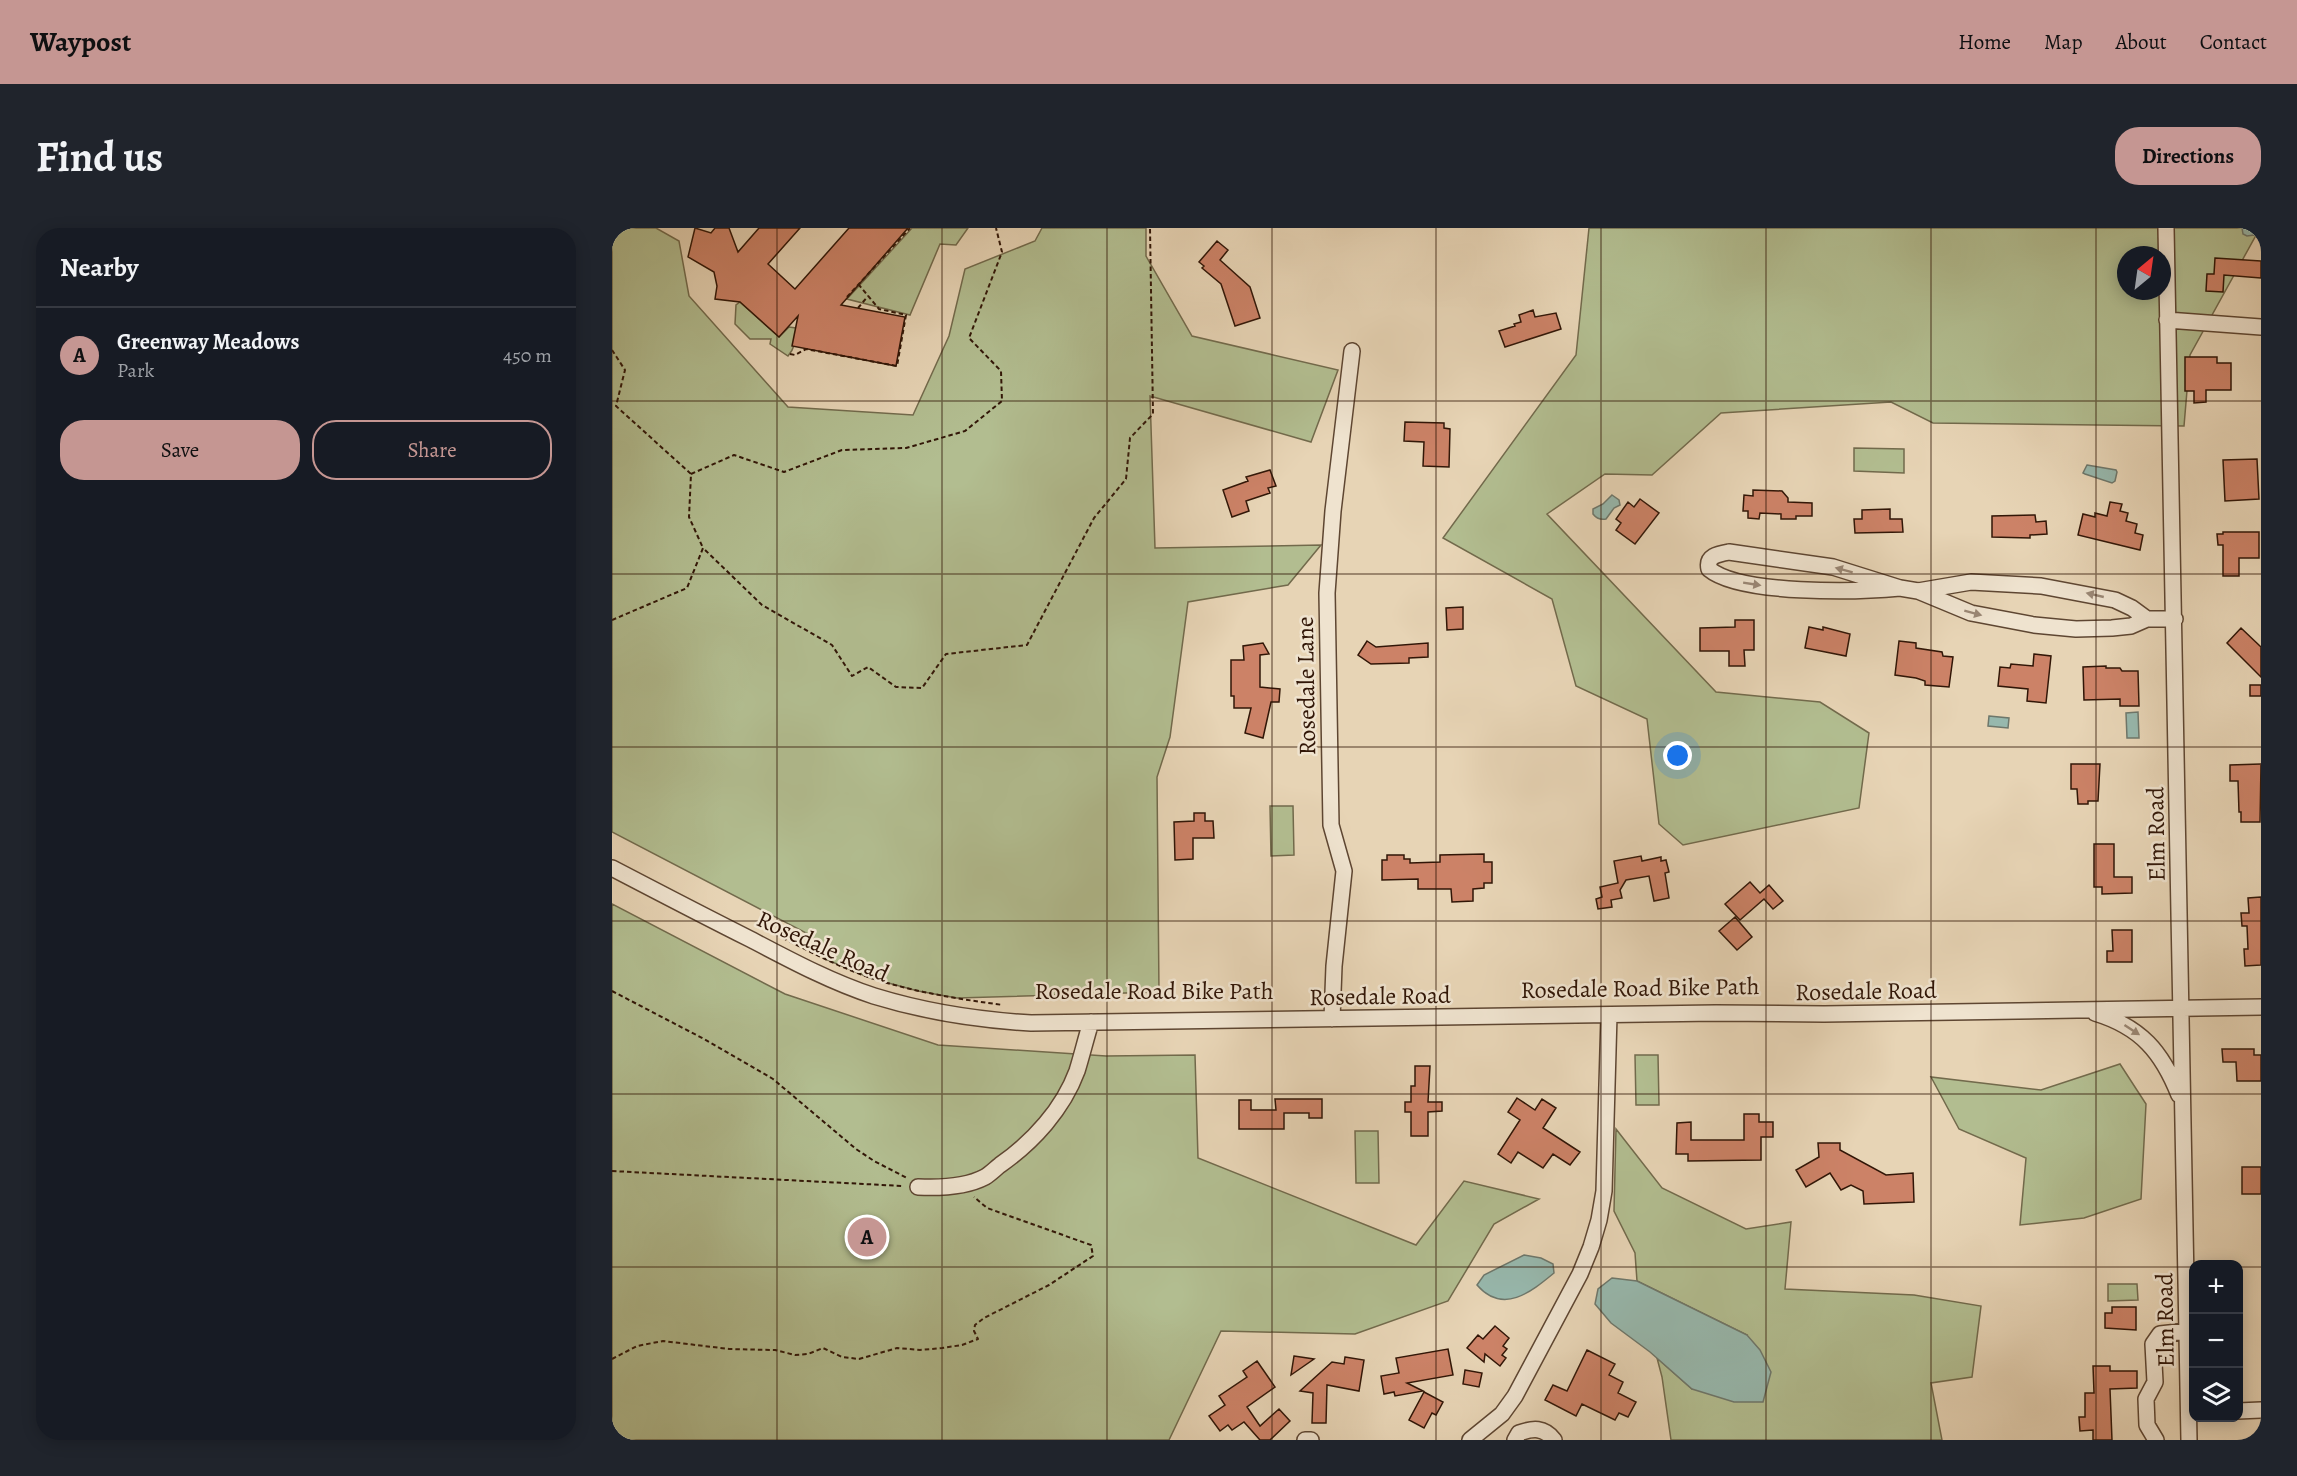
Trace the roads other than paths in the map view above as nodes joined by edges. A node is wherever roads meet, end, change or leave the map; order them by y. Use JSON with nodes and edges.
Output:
{"nodes":[{"id":1,"x":2166,"y":228,"type":"edge"},
{"id":2,"x":2168,"y":320,"type":"junction"},
{"id":3,"x":2261,"y":327,"type":"edge"},
{"id":4,"x":1352,"y":351,"type":"dead end"},
{"id":5,"x":1900,"y":588,"type":"junction"},
{"id":6,"x":1918,"y":591,"type":"junction"},
{"id":7,"x":2147,"y":619,"type":"junction"},
{"id":8,"x":2175,"y":619,"type":"junction"},
{"id":9,"x":612,"y":868,"type":"edge"},
{"id":10,"x":2261,"y":1007,"type":"edge"},
{"id":11,"x":2181,"y":1008,"type":"junction"},
{"id":12,"x":2078,"y":1010,"type":"junction"},
{"id":13,"x":1610,"y":1015,"type":"junction"},
{"id":14,"x":1332,"y":1019,"type":"junction"},
{"id":15,"x":1091,"y":1022,"type":"junction"},
{"id":16,"x":2182,"y":1102,"type":"junction"},
{"id":17,"x":914,"y":1183,"type":"road end"},
{"id":18,"x":2187,"y":1331,"type":"junction"},
{"id":19,"x":2189,"y":1371,"type":"edge"},
{"id":20,"x":2261,"y":1410,"type":"edge"},
{"id":21,"x":2243,"y":1411,"type":"edge"},
{"id":22,"x":1502,"y":1414,"type":"junction"},
{"id":23,"x":2190,"y":1422,"type":"edge"},
{"id":24,"x":1517,"y":1436,"type":"edge"},
{"id":25,"x":1305,"y":1440,"type":"edge"},
{"id":26,"x":1311,"y":1440,"type":"edge"},
{"id":27,"x":1470,"y":1440,"type":"edge"},
{"id":28,"x":1554,"y":1440,"type":"edge"},
{"id":29,"x":2156,"y":1440,"type":"edge"},
{"id":30,"x":2189,"y":1440,"type":"edge"}],
"edges":[{"from":1,"to":2,"type":"street","name":"Elm Road"},
{"from":2,"to":3,"type":"street"},
{"from":2,"to":8,"type":"street","name":"Elm Road"},
{"from":4,"to":14,"type":"street","name":"Rosedale Lane"},
{"from":5,"to":5,"type":"street","one_way":true},
{"from":5,"to":6,"type":"street"},
{"from":6,"to":7,"type":"street","one_way":true},
{"from":7,"to":6,"type":"street","one_way":true},
{"from":7,"to":8,"type":"street"},
{"from":8,"to":11,"type":"street","name":"Elm Road"},
{"from":9,"to":15,"type":"street","name":"Rosedale Road"},
{"from":10,"to":11,"type":"street","name":"Rosedale Road"},
{"from":11,"to":12,"type":"street","name":"Rosedale Road"},
{"from":11,"to":16,"type":"street","name":"Elm Road"},
{"from":12,"to":13,"type":"street","name":"Rosedale Road"},
{"from":12,"to":16,"type":"street","one_way":true},
{"from":13,"to":14,"type":"street","name":"Rosedale Road"},
{"from":13,"to":22,"type":"street"},
{"from":14,"to":15,"type":"street","name":"Rosedale Road"},
{"from":15,"to":17,"type":"street"},
{"from":16,"to":18,"type":"street","name":"Elm Road"},
{"from":18,"to":19,"type":"street","name":"Elm Road"},
{"from":18,"to":29,"type":"street"},
{"from":20,"to":21,"type":"street"},
{"from":22,"to":24,"type":"street"},
{"from":22,"to":27,"type":"street"},
{"from":23,"to":30,"type":"street","name":"Elm Road"},
{"from":24,"to":28,"type":"street"},
{"from":25,"to":26,"type":"street"}]}
